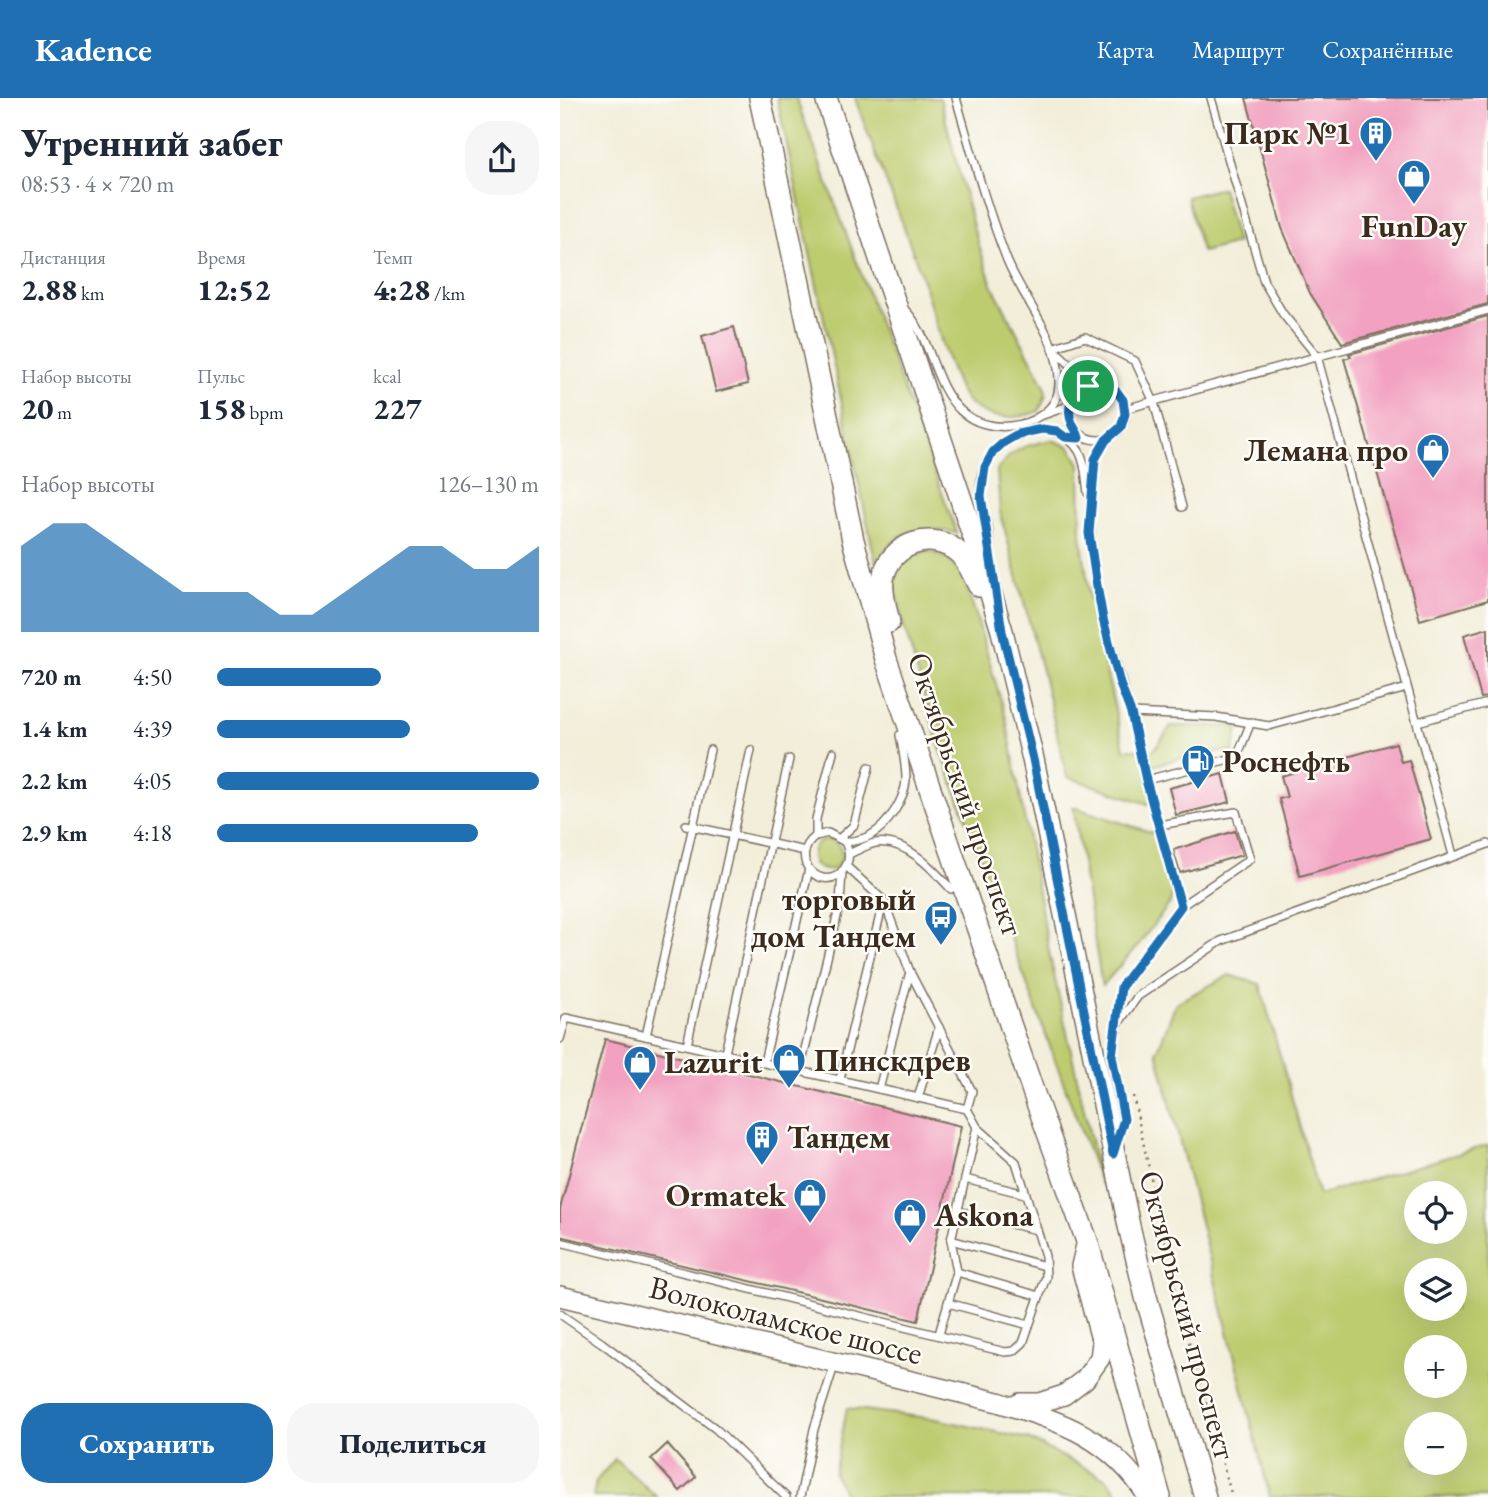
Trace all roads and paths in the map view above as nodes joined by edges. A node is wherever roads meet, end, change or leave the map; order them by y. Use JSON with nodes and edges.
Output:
{"nodes":[{"id":1,"x":760,"y":98,"type":"edge"},
{"id":2,"x":826,"y":98,"type":"edge"},
{"id":3,"x":956,"y":98,"type":"edge"},
{"id":4,"x":1211,"y":98,"type":"edge"},
{"id":5,"x":895,"y":300,"type":"junction"},
{"id":6,"x":1488,"y":310,"type":"edge"},
{"id":7,"x":1052,"y":348,"type":"junction"},
{"id":8,"x":1317,"y":356,"type":"junction"},
{"id":9,"x":1059,"y":378,"type":"junction"},
{"id":10,"x":1091,"y":385,"type":"junction"},
{"id":11,"x":1154,"y":402,"type":"junction"},
{"id":12,"x":1071,"y":405,"type":"junction"},
{"id":13,"x":1125,"y":409,"type":"junction"},
{"id":14,"x":1041,"y":416,"type":"junction"},
{"id":15,"x":1078,"y":435,"type":"junction"},
{"id":16,"x":1065,"y":437,"type":"junction"},
{"id":17,"x":1110,"y":437,"type":"junction"},
{"id":18,"x":1080,"y":455,"type":"junction"},
{"id":19,"x":1090,"y":505,"type":"junction"},
{"id":20,"x":1182,"y":507,"type":"dead end"},
{"id":21,"x":1002,"y":631,"type":"junction"},
{"id":22,"x":1408,"y":688,"type":"junction"},
{"id":23,"x":1488,"y":703,"type":"edge"},
{"id":24,"x":1131,"y":713,"type":"junction"},
{"id":25,"x":901,"y":718,"type":"junction"},
{"id":26,"x":1251,"y":722,"type":"junction"},
{"id":27,"x":1417,"y":722,"type":"junction"},
{"id":28,"x":710,"y":750,"type":"dead end"},
{"id":29,"x":751,"y":750,"type":"dead end"},
{"id":30,"x":832,"y":752,"type":"dead end"},
{"id":31,"x":789,"y":759,"type":"dead end"},
{"id":32,"x":869,"y":767,"type":"dead end"},
{"id":33,"x":1146,"y":780,"type":"junction"},
{"id":34,"x":689,"y":825,"type":"junction"},
{"id":35,"x":1159,"y":825,"type":"junction"},
{"id":36,"x":731,"y":835,"type":"junction"},
{"id":37,"x":816,"y":836,"type":"junction"},
{"id":38,"x":842,"y":840,"type":"junction"},
{"id":39,"x":772,"y":844,"type":"junction"},
{"id":40,"x":1488,"y":844,"type":"edge"},
{"id":41,"x":804,"y":851,"type":"junction"},
{"id":42,"x":849,"y":854,"type":"junction"},
{"id":43,"x":1453,"y":855,"type":"junction"},
{"id":44,"x":808,"y":869,"type":"junction"},
{"id":45,"x":844,"y":869,"type":"junction"},
{"id":46,"x":951,"y":889,"type":"junction"},
{"id":47,"x":884,"y":901,"type":"junction"},
{"id":48,"x":1181,"y":906,"type":"junction"},
{"id":49,"x":984,"y":945,"type":"junction"},
{"id":50,"x":910,"y":972,"type":"junction"},
{"id":51,"x":1117,"y":1025,"type":"junction"},
{"id":52,"x":939,"y":1027,"type":"junction"},
{"id":53,"x":646,"y":1036,"type":"junction"},
{"id":54,"x":560,"y":1039,"type":"edge"},
{"id":55,"x":687,"y":1045,"type":"junction"},
{"id":56,"x":725,"y":1054,"type":"junction"},
{"id":57,"x":764,"y":1062,"type":"junction"},
{"id":58,"x":800,"y":1070,"type":"junction"},
{"id":59,"x":840,"y":1079,"type":"junction"},
{"id":60,"x":879,"y":1089,"type":"junction"},
{"id":61,"x":1132,"y":1092,"type":"dead end"},
{"id":62,"x":918,"y":1098,"type":"junction"},
{"id":63,"x":967,"y":1109,"type":"junction"},
{"id":64,"x":977,"y":1127,"type":"junction"},
{"id":65,"x":1113,"y":1154,"type":"junction"},
{"id":66,"x":965,"y":1179,"type":"junction"},
{"id":67,"x":1026,"y":1194,"type":"junction"},
{"id":68,"x":958,"y":1211,"type":"junction"},
{"id":69,"x":1037,"y":1230,"type":"junction"},
{"id":70,"x":951,"y":1240,"type":"junction"},
{"id":71,"x":1087,"y":1241,"type":"junction"},
{"id":72,"x":560,"y":1242,"type":"edge"},
{"id":73,"x":1045,"y":1266,"type":"junction"},
{"id":74,"x":957,"y":1272,"type":"junction"},
{"id":75,"x":560,"y":1296,"type":"edge"},
{"id":76,"x":1039,"y":1296,"type":"junction"},
{"id":77,"x":948,"y":1303,"type":"junction"},
{"id":78,"x":560,"y":1314,"type":"edge"},
{"id":79,"x":1029,"y":1325,"type":"junction"},
{"id":80,"x":939,"y":1334,"type":"junction"},
{"id":81,"x":835,"y":1363,"type":"junction"},
{"id":82,"x":998,"y":1402,"type":"junction"},
{"id":83,"x":786,"y":1497,"type":"edge"},
{"id":84,"x":800,"y":1497,"type":"edge"},
{"id":85,"x":1148,"y":1497,"type":"edge"},
{"id":86,"x":1160,"y":1497,"type":"edge"},
{"id":87,"x":1205,"y":1497,"type":"edge"},
{"id":88,"x":1232,"y":1497,"type":"edge"}],
"edges":[{"from":1,"to":25,"type":"main road","name":"Октябрьский проспект"},
{"from":2,"to":5,"type":"main road","name":"Октябрьский проспект"},
{"from":3,"to":7,"type":"lane"},
{"from":4,"to":8,"type":"lane"},
{"from":5,"to":14,"type":"lane"},
{"from":5,"to":21,"type":"main road","name":"Октябрьский проспект"},
{"from":6,"to":8,"type":"lane"},
{"from":7,"to":9,"type":"lane"},
{"from":7,"to":10,"type":"lane"},
{"from":7,"to":11,"type":"lane"},
{"from":8,"to":11,"type":"lane"},
{"from":8,"to":22,"type":"lane"},
{"from":9,"to":12,"type":"lane"},
{"from":9,"to":14,"type":"lane"},
{"from":10,"to":12,"type":"lane"},
{"from":10,"to":13,"type":"lane"},
{"from":11,"to":13,"type":"lane"},
{"from":11,"to":20,"type":"lane"},
{"from":12,"to":14,"type":"lane"},
{"from":12,"to":15,"type":"lane"},
{"from":13,"to":17,"type":"lane"},
{"from":15,"to":16,"type":"lane"},
{"from":15,"to":17,"type":"lane"},
{"from":15,"to":18,"type":"lane"},
{"from":16,"to":18,"type":"lane"},
{"from":16,"to":21,"type":"lane"},
{"from":17,"to":19,"type":"lane"},
{"from":18,"to":19,"type":"lane"},
{"from":19,"to":24,"type":"lane"},
{"from":21,"to":25,"type":"main road"},
{"from":21,"to":65,"type":"main road","name":"Октябрьский проспект"},
{"from":22,"to":26,"type":"lane"},
{"from":22,"to":27,"type":"lane"},
{"from":23,"to":27,"type":"lane"},
{"from":24,"to":26,"type":"lane"},
{"from":24,"to":33,"type":"lane"},
{"from":25,"to":38,"type":"lane"},
{"from":25,"to":46,"type":"main road"},
{"from":25,"to":49,"type":"main road","name":"Октябрьский проспект"},
{"from":26,"to":33,"type":"lane"},
{"from":27,"to":43,"type":"lane"},
{"from":28,"to":34,"type":"lane"},
{"from":29,"to":36,"type":"lane"},
{"from":30,"to":37,"type":"lane"},
{"from":31,"to":39,"type":"lane"},
{"from":32,"to":38,"type":"lane"},
{"from":33,"to":35,"type":"lane"},
{"from":34,"to":36,"type":"lane"},
{"from":34,"to":53,"type":"lane"},
{"from":35,"to":48,"type":"lane"},
{"from":35,"to":48,"type":"lane"},
{"from":36,"to":39,"type":"lane"},
{"from":36,"to":55,"type":"lane"},
{"from":37,"to":38,"type":"lane"},
{"from":37,"to":41,"type":"lane"},
{"from":38,"to":42,"type":"lane"},
{"from":39,"to":41,"type":"lane"},
{"from":39,"to":56,"type":"lane"},
{"from":40,"to":43,"type":"lane"},
{"from":41,"to":44,"type":"lane"},
{"from":42,"to":45,"type":"lane"},
{"from":42,"to":46,"type":"lane"},
{"from":43,"to":51,"type":"lane"},
{"from":44,"to":45,"type":"lane"},
{"from":44,"to":57,"type":"lane"},
{"from":45,"to":47,"type":"lane"},
{"from":45,"to":58,"type":"lane"},
{"from":46,"to":49,"type":"main road"},
{"from":47,"to":50,"type":"lane"},
{"from":47,"to":59,"type":"lane"},
{"from":48,"to":51,"type":"lane"},
{"from":49,"to":71,"type":"main road","name":"Октябрьский проспект"},
{"from":50,"to":52,"type":"lane"},
{"from":50,"to":60,"type":"lane"},
{"from":51,"to":65,"type":"lane"},
{"from":52,"to":62,"type":"lane"},
{"from":52,"to":63,"type":"lane"},
{"from":53,"to":54,"type":"lane"},
{"from":53,"to":55,"type":"lane"},
{"from":55,"to":56,"type":"lane"},
{"from":56,"to":57,"type":"lane"},
{"from":57,"to":58,"type":"lane"},
{"from":58,"to":59,"type":"lane"},
{"from":59,"to":60,"type":"lane"},
{"from":60,"to":62,"type":"lane"},
{"from":61,"to":88,"type":"path"},
{"from":62,"to":63,"type":"lane"},
{"from":63,"to":64,"type":"lane"},
{"from":64,"to":66,"type":"lane"},
{"from":64,"to":67,"type":"lane"},
{"from":65,"to":87,"type":"main road","name":"Октябрьский проспект"},
{"from":66,"to":67,"type":"lane"},
{"from":66,"to":68,"type":"lane"},
{"from":67,"to":69,"type":"lane"},
{"from":68,"to":69,"type":"lane"},
{"from":68,"to":70,"type":"lane"},
{"from":69,"to":73,"type":"lane"},
{"from":70,"to":73,"type":"lane"},
{"from":70,"to":74,"type":"lane"},
{"from":71,"to":82,"type":"main road","name":"Волоколамское шоссе"},
{"from":71,"to":86,"type":"main road","name":"Октябрьский проспект"},
{"from":72,"to":80,"type":"lane"},
{"from":73,"to":76,"type":"lane"},
{"from":74,"to":76,"type":"lane"},
{"from":74,"to":77,"type":"lane"},
{"from":75,"to":81,"type":"main road","name":"Волоколамское шоссе"},
{"from":76,"to":79,"type":"lane"},
{"from":77,"to":79,"type":"lane"},
{"from":77,"to":80,"type":"lane"},
{"from":78,"to":83,"type":"lane"},
{"from":79,"to":80,"type":"lane"},
{"from":81,"to":82,"type":"main road","name":"Волоколамское шоссе"},
{"from":81,"to":84,"type":"lane"},
{"from":82,"to":85,"type":"main road","name":"Волоколамское шоссе"}]}
